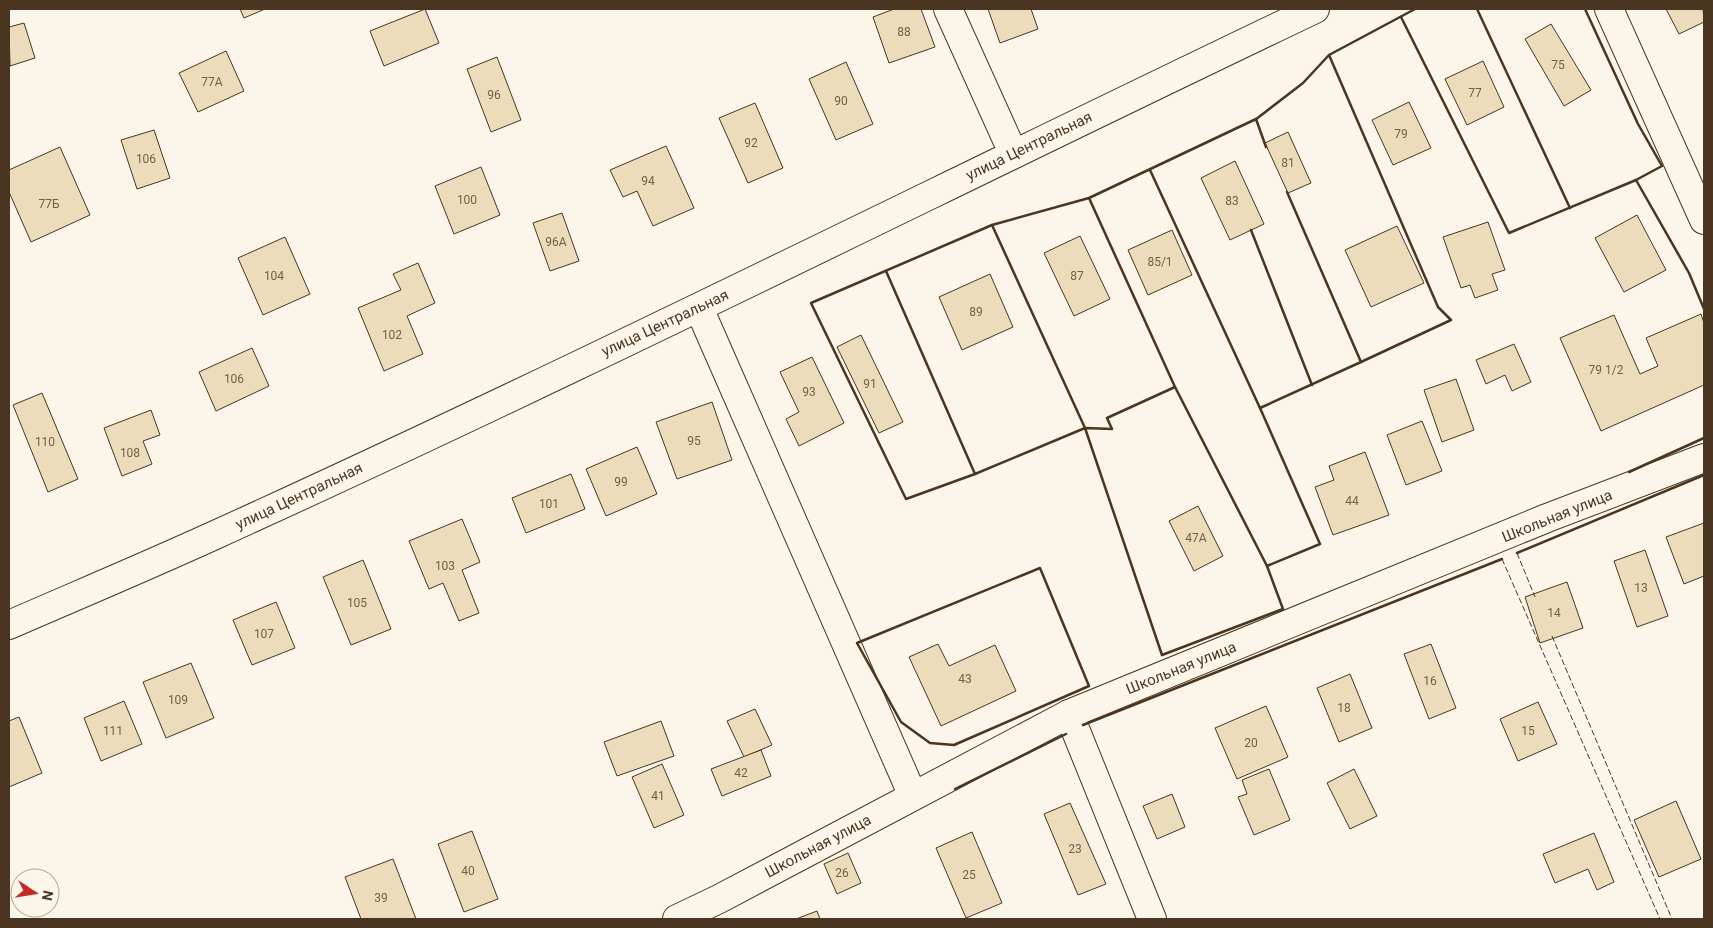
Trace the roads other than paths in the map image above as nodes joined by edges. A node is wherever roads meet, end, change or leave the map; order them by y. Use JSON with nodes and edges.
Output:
{"nodes":[{"id":1,"x":948,"y":9,"type":"edge"},
{"id":2,"x":1315,"y":9,"type":"edge"},
{"id":3,"x":1609,"y":9,"type":"edge"},
{"id":4,"x":1013,"y":153,"type":"junction"},
{"id":5,"x":1704,"y":220,"type":"edge"},
{"id":6,"x":699,"y":308,"type":"junction"},
{"id":7,"x":1704,"y":458,"type":"edge"},
{"id":8,"x":9,"y":625,"type":"edge"},
{"id":9,"x":1069,"y":714,"type":"junction"},
{"id":10,"x":913,"y":796,"type":"junction"},
{"id":11,"x":677,"y":919,"type":"edge"},
{"id":12,"x":1152,"y":919,"type":"edge"}],
"edges":[{"from":1,"to":4,"type":"street"},
{"from":2,"to":4,"type":"street","name":"улица Центральная"},
{"from":3,"to":5,"type":"street"},
{"from":4,"to":6,"type":"street","name":"улица Центральная"},
{"from":6,"to":8,"type":"street","name":"улица Центральная"},
{"from":6,"to":10,"type":"street"},
{"from":7,"to":9,"type":"street","name":"Школьная улица"},
{"from":9,"to":10,"type":"street","name":"Школьная улица"},
{"from":9,"to":12,"type":"street"},
{"from":10,"to":11,"type":"street","name":"Школьная улица"}]}
